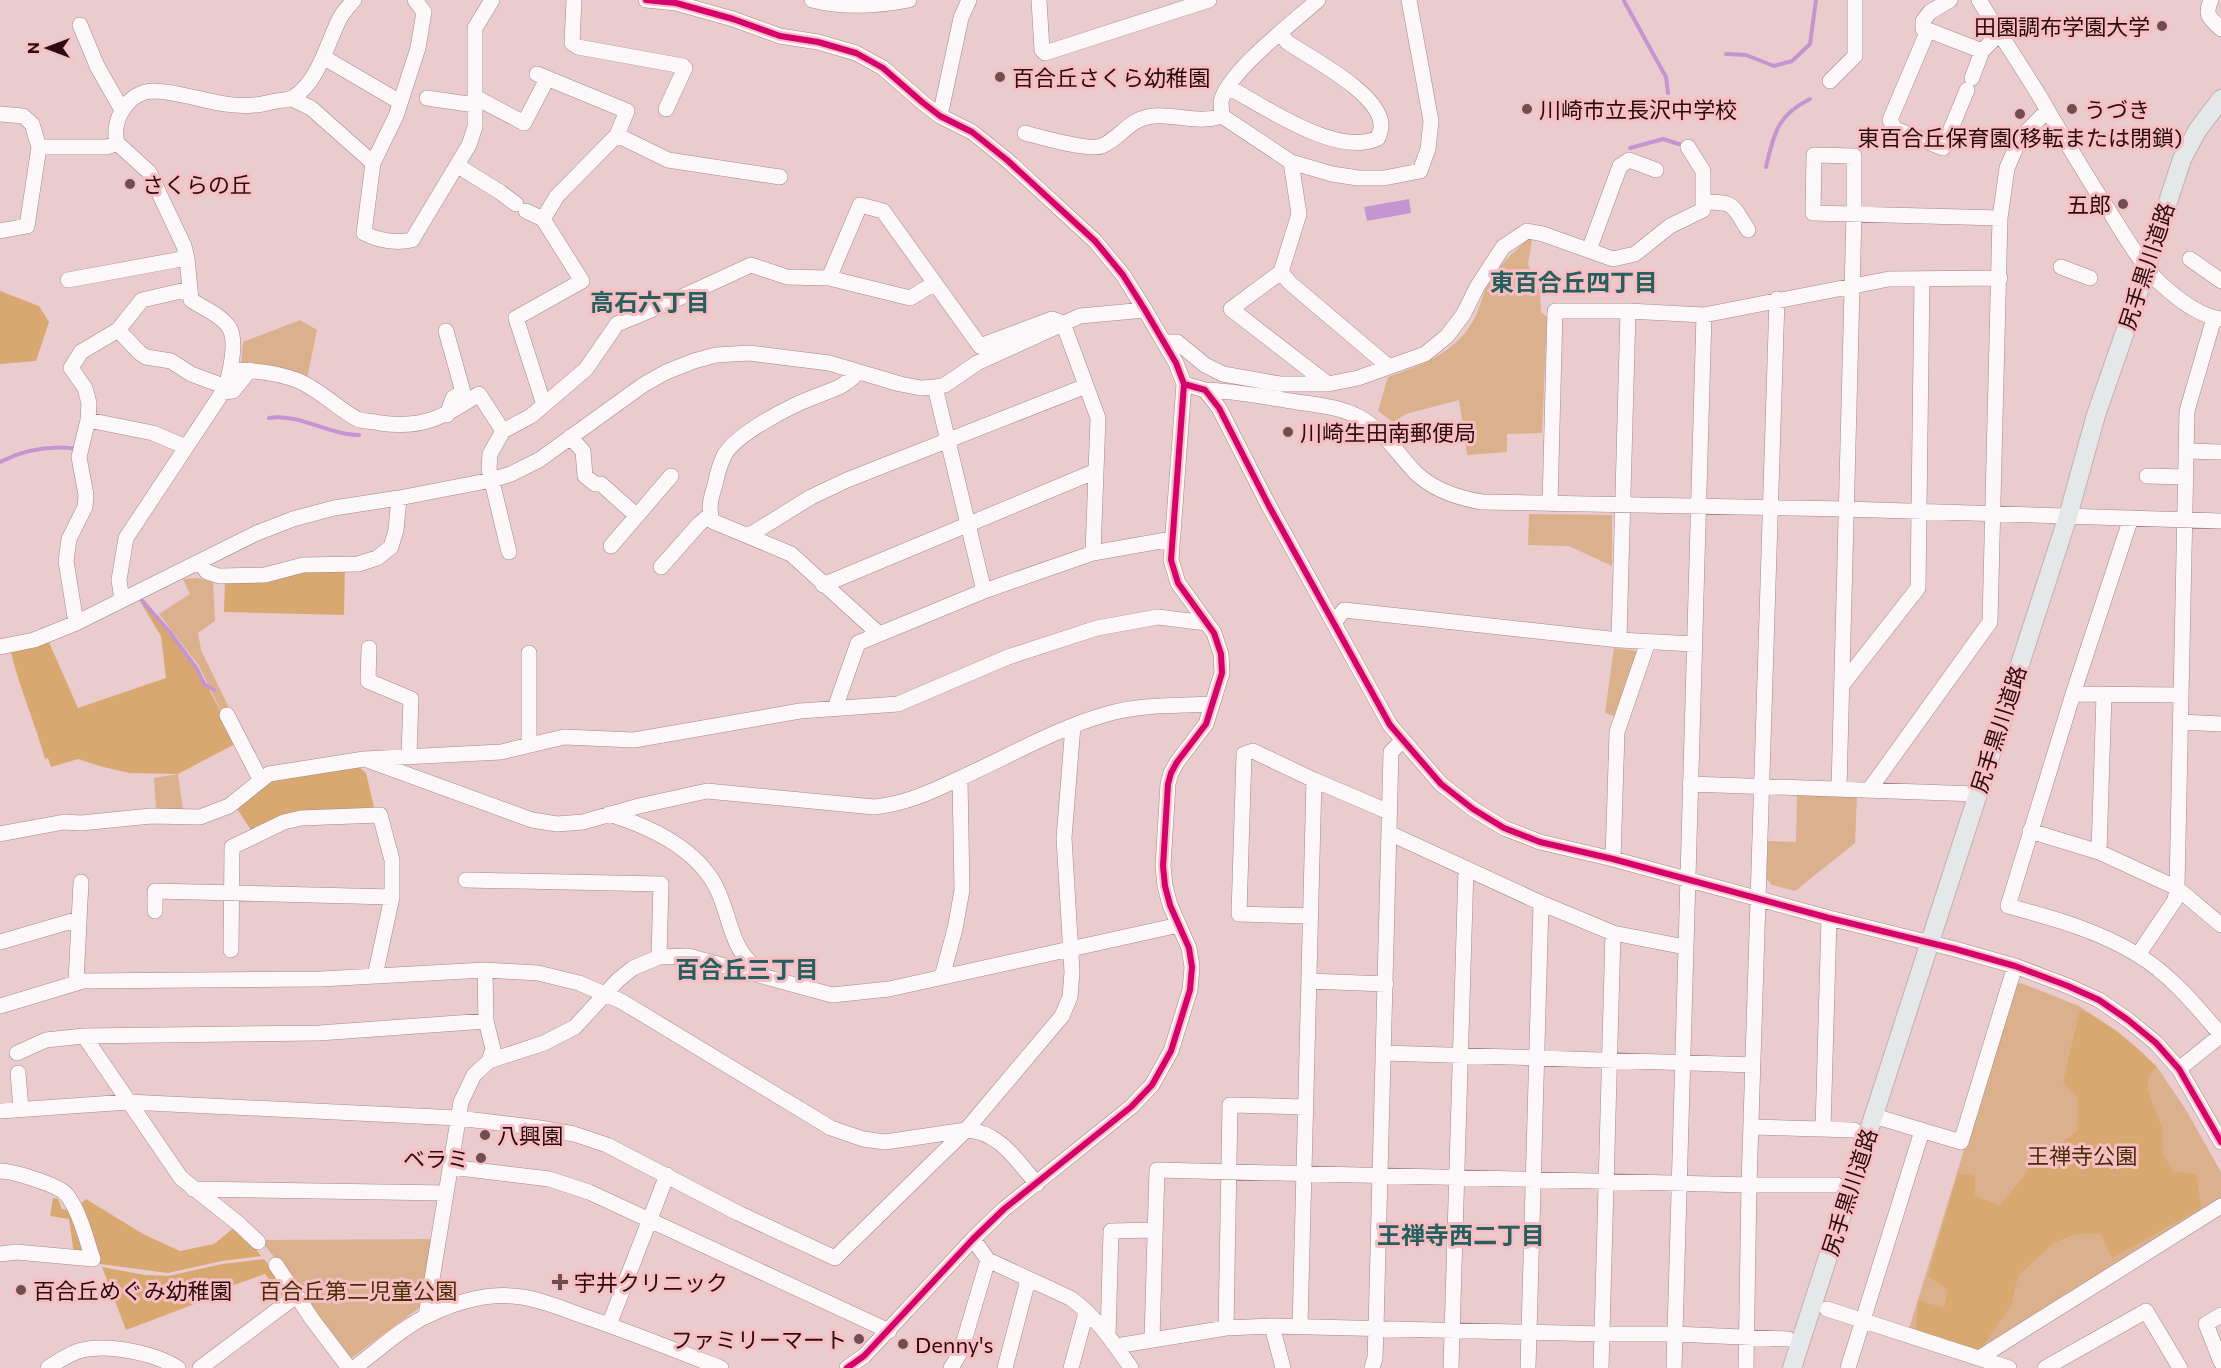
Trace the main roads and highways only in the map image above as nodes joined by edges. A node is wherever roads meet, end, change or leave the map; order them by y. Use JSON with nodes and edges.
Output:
{"nodes":[{"id":1,"x":2221,"y":99,"type":"edge"},
{"id":2,"x":1792,"y":1368,"type":"edge"}],
"edges":[{"from":1,"to":2,"type":"main road","name":"尻手黒川道路","bridge":true}]}
